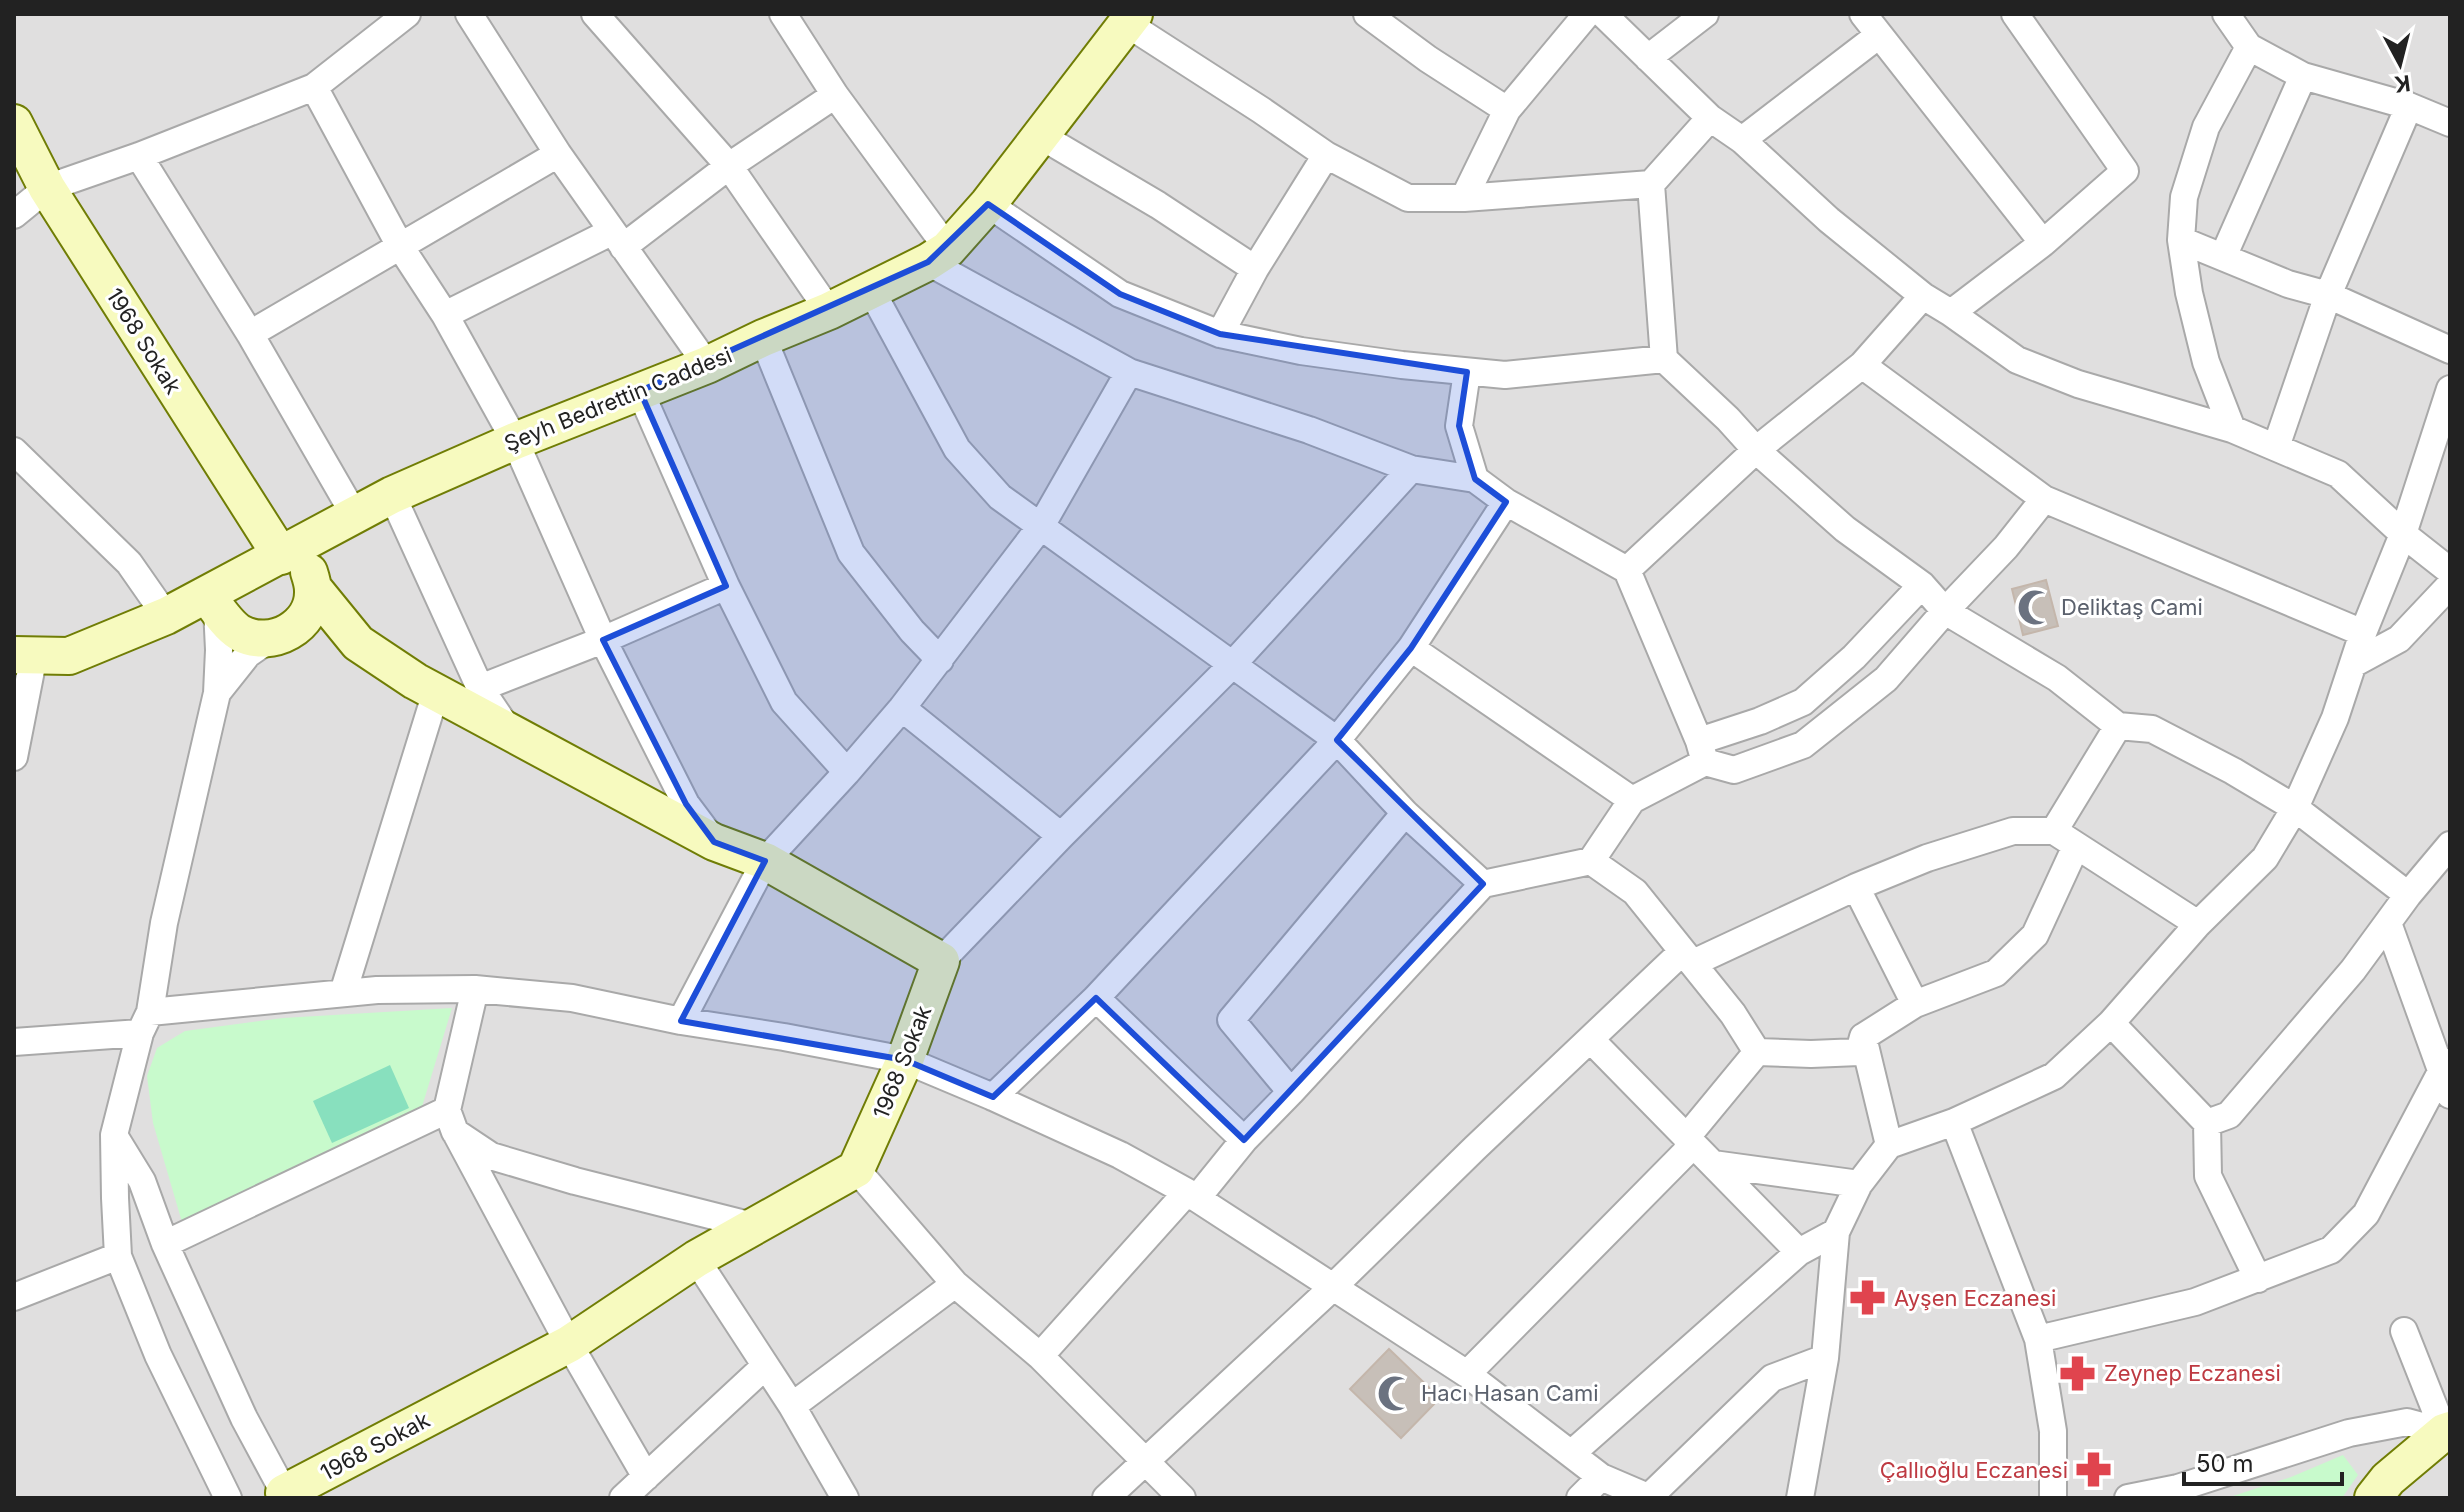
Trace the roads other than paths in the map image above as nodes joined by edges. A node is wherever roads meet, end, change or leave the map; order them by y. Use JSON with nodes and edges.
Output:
{"nodes":[{"id":1,"x":407,"y":14,"type":"edge"},
{"id":2,"x":469,"y":14,"type":"edge"},
{"id":3,"x":595,"y":14,"type":"edge"},
{"id":4,"x":783,"y":14,"type":"edge"},
{"id":5,"x":1367,"y":14,"type":"edge"},
{"id":6,"x":1587,"y":14,"type":"edge"},
{"id":7,"x":1603,"y":14,"type":"edge"},
{"id":8,"x":1705,"y":14,"type":"edge"},
{"id":9,"x":1863,"y":14,"type":"edge"},
{"id":10,"x":2015,"y":14,"type":"edge"},
{"id":11,"x":2226,"y":14,"type":"edge"},
{"id":12,"x":1130,"y":18,"type":"edge"},
{"id":13,"x":1879,"y":35,"type":"junction"},
{"id":14,"x":2249,"y":47,"type":"junction"},
{"id":15,"x":1648,"y":58,"type":"junction"},
{"id":16,"x":2303,"y":76,"type":"junction"},
{"id":17,"x":314,"y":87,"type":"junction"},
{"id":18,"x":835,"y":95,"type":"junction"},
{"id":19,"x":2409,"y":106,"type":"junction"},
{"id":20,"x":1507,"y":110,"type":"junction"},
{"id":21,"x":1710,"y":118,"type":"junction"},
{"id":22,"x":14,"y":123,"type":"edge"},
{"id":23,"x":2450,"y":123,"type":"edge"},
{"id":24,"x":1041,"y":136,"type":"junction"},
{"id":25,"x":1742,"y":140,"type":"junction"},
{"id":26,"x":558,"y":154,"type":"junction"},
{"id":27,"x":1326,"y":155,"type":"junction"},
{"id":28,"x":139,"y":156,"type":"junction"},
{"id":29,"x":729,"y":166,"type":"junction"},
{"id":30,"x":1651,"y":184,"type":"junction"},
{"id":31,"x":47,"y":188,"type":"junction"},
{"id":32,"x":1464,"y":198,"type":"junction"},
{"id":33,"x":988,"y":204,"type":"junction"},
{"id":34,"x":14,"y":215,"type":"edge"},
{"id":35,"x":617,"y":239,"type":"junction"},
{"id":36,"x":2181,"y":240,"type":"junction"},
{"id":37,"x":2043,"y":243,"type":"junction"},
{"id":38,"x":400,"y":246,"type":"junction"},
{"id":39,"x":938,"y":255,"type":"junction"},
{"id":40,"x":2223,"y":257,"type":"junction"},
{"id":41,"x":1255,"y":269,"type":"junction"},
{"id":42,"x":871,"y":290,"type":"junction"},
{"id":43,"x":2328,"y":295,"type":"junction"},
{"id":44,"x":1923,"y":296,"type":"junction"},
{"id":45,"x":829,"y":311,"type":"junction"},
{"id":46,"x":1951,"y":313,"type":"junction"},
{"id":47,"x":445,"y":315,"type":"junction"},
{"id":48,"x":250,"y":334,"type":"junction"},
{"id":49,"x":1220,"y":334,"type":"junction"},
{"id":50,"x":763,"y":338,"type":"junction"},
{"id":51,"x":2450,"y":350,"type":"edge"},
{"id":52,"x":1664,"y":359,"type":"junction"},
{"id":53,"x":707,"y":365,"type":"junction"},
{"id":54,"x":1862,"y":365,"type":"junction"},
{"id":55,"x":1129,"y":372,"type":"junction"},
{"id":56,"x":1467,"y":372,"type":"junction"},
{"id":57,"x":2450,"y":389,"type":"edge"},
{"id":58,"x":640,"y":391,"type":"junction"},
{"id":59,"x":2232,"y":429,"type":"junction"},
{"id":60,"x":515,"y":441,"type":"junction"},
{"id":61,"x":2276,"y":447,"type":"junction"},
{"id":62,"x":1756,"y":450,"type":"junction"},
{"id":63,"x":14,"y":451,"type":"edge"},
{"id":64,"x":1411,"y":469,"type":"junction"},
{"id":65,"x":1475,"y":479,"type":"junction"},
{"id":66,"x":392,"y":495,"type":"junction"},
{"id":67,"x":2044,"y":499,"type":"junction"},
{"id":68,"x":1506,"y":502,"type":"junction"},
{"id":69,"x":355,"y":516,"type":"junction"},
{"id":70,"x":1041,"y":526,"type":"junction"},
{"id":71,"x":2403,"y":534,"type":"junction"},
{"id":72,"x":290,"y":551,"type":"junction"},
{"id":73,"x":1627,"y":570,"type":"junction"},
{"id":74,"x":2450,"y":571,"type":"edge"},
{"id":75,"x":1922,"y":585,"type":"junction"},
{"id":76,"x":2450,"y":585,"type":"edge"},
{"id":77,"x":726,"y":586,"type":"junction"},
{"id":78,"x":314,"y":589,"type":"junction"},
{"id":79,"x":212,"y":601,"type":"junction"},
{"id":80,"x":1945,"y":611,"type":"junction"},
{"id":81,"x":166,"y":616,"type":"junction"},
{"id":82,"x":2363,"y":633,"type":"junction"},
{"id":83,"x":279,"y":636,"type":"junction"},
{"id":84,"x":603,"y":640,"type":"junction"},
{"id":85,"x":358,"y":643,"type":"junction"},
{"id":86,"x":1411,"y":648,"type":"junction"},
{"id":87,"x":24,"y":655,"type":"edge"},
{"id":88,"x":940,"y":660,"type":"junction"},
{"id":89,"x":2353,"y":664,"type":"junction"},
{"id":90,"x":1232,"y":665,"type":"junction"},
{"id":91,"x":480,"y":688,"type":"junction"},
{"id":92,"x":436,"y":692,"type":"junction"},
{"id":93,"x":217,"y":693,"type":"junction"},
{"id":94,"x":902,"y":708,"type":"junction"},
{"id":95,"x":2118,"y":726,"type":"junction"},
{"id":96,"x":512,"y":735,"type":"junction"},
{"id":97,"x":1337,"y":740,"type":"junction"},
{"id":98,"x":1702,"y":751,"type":"junction"},
{"id":99,"x":14,"y":757,"type":"edge"},
{"id":100,"x":847,"y":772,"type":"junction"},
{"id":101,"x":1632,"y":800,"type":"junction"},
{"id":102,"x":2295,"y":808,"type":"junction"},
{"id":103,"x":1405,"y":813,"type":"junction"},
{"id":104,"x":2054,"y":831,"type":"junction"},
{"id":105,"x":1061,"y":836,"type":"junction"},
{"id":106,"x":714,"y":842,"type":"junction"},
{"id":107,"x":2450,"y":845,"type":"edge"},
{"id":108,"x":2076,"y":846,"type":"junction"},
{"id":109,"x":765,"y":861,"type":"junction"},
{"id":110,"x":1591,"y":861,"type":"junction"},
{"id":111,"x":1483,"y":884,"type":"junction"},
{"id":112,"x":1856,"y":887,"type":"junction"},
{"id":113,"x":2408,"y":895,"type":"junction"},
{"id":114,"x":2388,"y":923,"type":"junction"},
{"id":115,"x":2198,"y":924,"type":"junction"},
{"id":116,"x":1687,"y":958,"type":"junction"},
{"id":117,"x":941,"y":961,"type":"junction"},
{"id":118,"x":475,"y":989,"type":"junction"},
{"id":119,"x":343,"y":993,"type":"junction"},
{"id":120,"x":1096,"y":998,"type":"junction"},
{"id":121,"x":1915,"y":1004,"type":"junction"},
{"id":122,"x":681,"y":1021,"type":"junction"},
{"id":123,"x":145,"y":1023,"type":"junction"},
{"id":124,"x":2111,"y":1023,"type":"junction"},
{"id":125,"x":1863,"y":1037,"type":"junction"},
{"id":126,"x":1591,"y":1040,"type":"junction"},
{"id":127,"x":14,"y":1042,"type":"edge"},
{"id":128,"x":1757,"y":1052,"type":"junction"},
{"id":129,"x":905,"y":1060,"type":"junction"},
{"id":130,"x":2447,"y":1076,"type":"edge"},
{"id":131,"x":1291,"y":1092,"type":"junction"},
{"id":132,"x":993,"y":1097,"type":"junction"},
{"id":133,"x":451,"y":1121,"type":"junction"},
{"id":134,"x":1954,"y":1122,"type":"junction"},
{"id":135,"x":2207,"y":1123,"type":"junction"},
{"id":136,"x":114,"y":1135,"type":"junction"},
{"id":137,"x":1244,"y":1140,"type":"junction"},
{"id":138,"x":1690,"y":1141,"type":"junction"},
{"id":139,"x":1889,"y":1145,"type":"junction"},
{"id":140,"x":1713,"y":1164,"type":"junction"},
{"id":141,"x":856,"y":1169,"type":"junction"},
{"id":142,"x":1859,"y":1184,"type":"junction"},
{"id":143,"x":1192,"y":1195,"type":"junction"},
{"id":144,"x":757,"y":1227,"type":"junction"},
{"id":145,"x":1836,"y":1232,"type":"junction"},
{"id":146,"x":165,"y":1244,"type":"junction"},
{"id":147,"x":1799,"y":1252,"type":"junction"},
{"id":148,"x":118,"y":1256,"type":"junction"},
{"id":149,"x":696,"y":1259,"type":"junction"},
{"id":150,"x":2258,"y":1279,"type":"junction"},
{"id":151,"x":955,"y":1284,"type":"junction"},
{"id":152,"x":1332,"y":1288,"type":"junction"},
{"id":153,"x":14,"y":1297,"type":"edge"},
{"id":154,"x":2404,"y":1331,"type":"dead end"},
{"id":155,"x":2038,"y":1339,"type":"junction"},
{"id":156,"x":569,"y":1344,"type":"junction"},
{"id":157,"x":1040,"y":1356,"type":"junction"},
{"id":158,"x":1825,"y":1358,"type":"junction"},
{"id":159,"x":764,"y":1367,"type":"junction"},
{"id":160,"x":1467,"y":1374,"type":"junction"},
{"id":161,"x":792,"y":1406,"type":"junction"},
{"id":162,"x":2448,"y":1433,"type":"edge"},
{"id":163,"x":1571,"y":1454,"type":"junction"},
{"id":164,"x":1144,"y":1461,"type":"junction"},
{"id":165,"x":646,"y":1477,"type":"junction"},
{"id":166,"x":1601,"y":1477,"type":"junction"},
{"id":167,"x":281,"y":1496,"type":"edge"},
{"id":168,"x":1650,"y":1497,"type":"edge"},
{"id":169,"x":228,"y":1498,"type":"edge"},
{"id":170,"x":623,"y":1498,"type":"edge"},
{"id":171,"x":845,"y":1498,"type":"edge"},
{"id":172,"x":1106,"y":1498,"type":"edge"},
{"id":173,"x":1182,"y":1498,"type":"edge"},
{"id":174,"x":1580,"y":1498,"type":"edge"},
{"id":175,"x":1800,"y":1498,"type":"edge"},
{"id":176,"x":2053,"y":1498,"type":"edge"},
{"id":177,"x":2128,"y":1498,"type":"edge"},
{"id":178,"x":2373,"y":1498,"type":"edge"}],
"edges":[{"from":1,"to":17,"type":"street"},
{"from":2,"to":26,"type":"street"},
{"from":3,"to":29,"type":"street"},
{"from":4,"to":18,"type":"street"},
{"from":5,"to":20,"type":"street"},
{"from":6,"to":20,"type":"street"},
{"from":7,"to":15,"type":"street"},
{"from":8,"to":15,"type":"street"},
{"from":9,"to":13,"type":"street"},
{"from":10,"to":37,"type":"street"},
{"from":11,"to":14,"type":"street"},
{"from":12,"to":24,"type":"street","name":"Şeyh Bedrettin Caddesi"},
{"from":12,"to":27,"type":"street"},
{"from":13,"to":25,"type":"street"},
{"from":13,"to":37,"type":"street"},
{"from":14,"to":16,"type":"street"},
{"from":14,"to":36,"type":"street"},
{"from":15,"to":21,"type":"street"},
{"from":16,"to":19,"type":"street"},
{"from":16,"to":40,"type":"street"},
{"from":17,"to":28,"type":"street"},
{"from":17,"to":38,"type":"street"},
{"from":18,"to":29,"type":"street"},
{"from":18,"to":39,"type":"street"},
{"from":19,"to":23,"type":"street"},
{"from":19,"to":43,"type":"street"},
{"from":20,"to":32,"type":"street"},
{"from":21,"to":25,"type":"street"},
{"from":21,"to":30,"type":"street"},
{"from":22,"to":31,"type":"street","name":"1968 Sokak"},
{"from":24,"to":33,"type":"street","name":"Şeyh Bedrettin Caddesi"},
{"from":24,"to":41,"type":"street"},
{"from":25,"to":44,"type":"street"},
{"from":26,"to":35,"type":"street"},
{"from":26,"to":38,"type":"street"},
{"from":27,"to":32,"type":"street"},
{"from":27,"to":41,"type":"street"},
{"from":28,"to":31,"type":"street"},
{"from":28,"to":48,"type":"street"},
{"from":29,"to":35,"type":"street"},
{"from":29,"to":45,"type":"street"},
{"from":30,"to":32,"type":"street"},
{"from":30,"to":52,"type":"street"},
{"from":31,"to":34,"type":"street"},
{"from":31,"to":72,"type":"street","name":"1968 Sokak"},
{"from":33,"to":39,"type":"street","name":"Şeyh Bedrettin Caddesi"},
{"from":33,"to":49,"type":"street"},
{"from":35,"to":47,"type":"street"},
{"from":35,"to":53,"type":"street"},
{"from":36,"to":40,"type":"street"},
{"from":36,"to":59,"type":"street"},
{"from":37,"to":46,"type":"street"},
{"from":38,"to":47,"type":"street"},
{"from":38,"to":48,"type":"street"},
{"from":39,"to":42,"type":"street","name":"Şeyh Bedrettin Caddesi"},
{"from":39,"to":55,"type":"street"},
{"from":40,"to":43,"type":"street"},
{"from":41,"to":49,"type":"street"},
{"from":42,"to":45,"type":"street","name":"Şeyh Bedrettin Caddesi"},
{"from":42,"to":70,"type":"street"},
{"from":43,"to":51,"type":"street"},
{"from":43,"to":61,"type":"street"},
{"from":44,"to":46,"type":"street"},
{"from":44,"to":54,"type":"street"},
{"from":45,"to":50,"type":"street","name":"Şeyh Bedrettin Caddesi"},
{"from":46,"to":59,"type":"street"},
{"from":47,"to":60,"type":"street"},
{"from":48,"to":69,"type":"street"},
{"from":49,"to":56,"type":"street"},
{"from":50,"to":53,"type":"street","name":"Şeyh Bedrettin Caddesi"},
{"from":50,"to":88,"type":"street"},
{"from":52,"to":56,"type":"street"},
{"from":52,"to":62,"type":"street"},
{"from":53,"to":58,"type":"street","name":"Şeyh Bedrettin Caddesi"},
{"from":54,"to":62,"type":"street"},
{"from":54,"to":67,"type":"street"},
{"from":55,"to":64,"type":"street"},
{"from":55,"to":70,"type":"street"},
{"from":56,"to":65,"type":"street"},
{"from":57,"to":71,"type":"street"},
{"from":58,"to":60,"type":"street","name":"Şeyh Bedrettin Caddesi"},
{"from":58,"to":77,"type":"street"},
{"from":59,"to":61,"type":"street"},
{"from":60,"to":66,"type":"street","name":"Şeyh Bedrettin Caddesi"},
{"from":60,"to":84,"type":"street"},
{"from":61,"to":71,"type":"street"},
{"from":62,"to":73,"type":"street"},
{"from":62,"to":75,"type":"street"},
{"from":63,"to":81,"type":"street"},
{"from":64,"to":65,"type":"street"},
{"from":64,"to":90,"type":"street"},
{"from":65,"to":68,"type":"street"},
{"from":66,"to":69,"type":"street","name":"Şeyh Bedrettin Caddesi"},
{"from":66,"to":91,"type":"street"},
{"from":67,"to":80,"type":"street"},
{"from":67,"to":82,"type":"street"},
{"from":68,"to":73,"type":"street"},
{"from":68,"to":86,"type":"street"},
{"from":69,"to":72,"type":"street","name":"Şeyh Bedrettin Caddesi"},
{"from":70,"to":88,"type":"street"},
{"from":70,"to":90,"type":"street"},
{"from":71,"to":74,"type":"street"},
{"from":71,"to":82,"type":"street"},
{"from":72,"to":78,"type":"street","name":"1968 Sokak"},
{"from":72,"to":79,"type":"street","name":"Şeyh Bedrettin Caddesi"},
{"from":73,"to":98,"type":"street"},
{"from":75,"to":80,"type":"street"},
{"from":75,"to":98,"type":"street"},
{"from":76,"to":89,"type":"street"},
{"from":77,"to":84,"type":"street"},
{"from":77,"to":100,"type":"street"},
{"from":78,"to":83,"type":"street"},
{"from":78,"to":85,"type":"street","name":"1968 Sokak"},
{"from":79,"to":81,"type":"street","name":"Şeyh Bedrettin Caddesi"},
{"from":79,"to":83,"type":"street"},
{"from":79,"to":93,"type":"street"},
{"from":80,"to":95,"type":"street"},
{"from":80,"to":98,"type":"street"},
{"from":81,"to":87,"type":"street","name":"Şeyh Bedrettin Caddesi"},
{"from":82,"to":89,"type":"street"},
{"from":83,"to":85,"type":"street"},
{"from":83,"to":93,"type":"street"},
{"from":84,"to":91,"type":"street"},
{"from":84,"to":106,"type":"street"},
{"from":85,"to":92,"type":"street"},
{"from":86,"to":97,"type":"street"},
{"from":86,"to":101,"type":"street"},
{"from":87,"to":99,"type":"street"},
{"from":88,"to":94,"type":"street"},
{"from":89,"to":102,"type":"street"},
{"from":90,"to":97,"type":"street"},
{"from":90,"to":105,"type":"street"},
{"from":91,"to":96,"type":"street"},
{"from":92,"to":96,"type":"street"},
{"from":92,"to":119,"type":"street"},
{"from":93,"to":123,"type":"street"},
{"from":94,"to":100,"type":"street"},
{"from":94,"to":105,"type":"street"},
{"from":95,"to":102,"type":"street"},
{"from":95,"to":104,"type":"street"},
{"from":96,"to":106,"type":"street"},
{"from":97,"to":103,"type":"street"},
{"from":97,"to":120,"type":"street"},
{"from":98,"to":101,"type":"street"},
{"from":100,"to":109,"type":"street"},
{"from":101,"to":110,"type":"street"},
{"from":102,"to":113,"type":"street"},
{"from":102,"to":115,"type":"street"},
{"from":103,"to":111,"type":"street"},
{"from":103,"to":131,"type":"street"},
{"from":104,"to":108,"type":"street"},
{"from":104,"to":112,"type":"street"},
{"from":105,"to":117,"type":"street"},
{"from":106,"to":109,"type":"street"},
{"from":107,"to":113,"type":"street"},
{"from":108,"to":115,"type":"street"},
{"from":108,"to":121,"type":"street"},
{"from":109,"to":117,"type":"street"},
{"from":109,"to":122,"type":"street"},
{"from":110,"to":111,"type":"street"},
{"from":110,"to":116,"type":"street"},
{"from":111,"to":131,"type":"street"},
{"from":112,"to":116,"type":"street"},
{"from":112,"to":121,"type":"street"},
{"from":113,"to":114,"type":"street"},
{"from":114,"to":130,"type":"street"},
{"from":114,"to":135,"type":"street"},
{"from":115,"to":124,"type":"street"},
{"from":116,"to":126,"type":"street"},
{"from":116,"to":128,"type":"street"},
{"from":117,"to":129,"type":"street","name":"1968 Sokak"},
{"from":118,"to":119,"type":"street"},
{"from":118,"to":122,"type":"street"},
{"from":118,"to":133,"type":"street"},
{"from":119,"to":123,"type":"street"},
{"from":120,"to":132,"type":"street"},
{"from":120,"to":137,"type":"street"},
{"from":121,"to":125,"type":"street"},
{"from":122,"to":129,"type":"street"},
{"from":123,"to":127,"type":"street"},
{"from":123,"to":136,"type":"street"},
{"from":124,"to":134,"type":"street"},
{"from":124,"to":135,"type":"street"},
{"from":125,"to":128,"type":"street"},
{"from":125,"to":139,"type":"street"},
{"from":126,"to":138,"type":"street"},
{"from":126,"to":152,"type":"street"},
{"from":128,"to":138,"type":"street"},
{"from":129,"to":132,"type":"street"},
{"from":129,"to":141,"type":"street","name":"1968 Sokak"},
{"from":130,"to":150,"type":"street"},
{"from":131,"to":137,"type":"street"},
{"from":132,"to":143,"type":"street"},
{"from":133,"to":144,"type":"street"},
{"from":133,"to":146,"type":"street"},
{"from":133,"to":156,"type":"street"},
{"from":134,"to":139,"type":"street"},
{"from":134,"to":155,"type":"street"},
{"from":135,"to":150,"type":"street"},
{"from":136,"to":146,"type":"street"},
{"from":136,"to":148,"type":"street"},
{"from":137,"to":143,"type":"street"},
{"from":138,"to":140,"type":"street"},
{"from":138,"to":160,"type":"street"},
{"from":139,"to":142,"type":"street"},
{"from":140,"to":142,"type":"street"},
{"from":140,"to":147,"type":"street"},
{"from":141,"to":144,"type":"street","name":"1968 Sokak"},
{"from":141,"to":151,"type":"street"},
{"from":142,"to":145,"type":"street"},
{"from":143,"to":152,"type":"street"},
{"from":143,"to":157,"type":"street"},
{"from":144,"to":149,"type":"street","name":"1968 Sokak"},
{"from":145,"to":147,"type":"street"},
{"from":145,"to":158,"type":"street"},
{"from":146,"to":167,"type":"street"},
{"from":147,"to":163,"type":"street"},
{"from":148,"to":153,"type":"street"},
{"from":148,"to":169,"type":"street"},
{"from":149,"to":156,"type":"street","name":"1968 Sokak"},
{"from":149,"to":159,"type":"street"},
{"from":150,"to":155,"type":"street"},
{"from":151,"to":157,"type":"street"},
{"from":151,"to":161,"type":"street"},
{"from":152,"to":160,"type":"street"},
{"from":152,"to":164,"type":"street"},
{"from":154,"to":162,"type":"street"},
{"from":155,"to":176,"type":"street"},
{"from":156,"to":165,"type":"street"},
{"from":156,"to":167,"type":"street","name":"1968 Sokak"},
{"from":157,"to":164,"type":"street"},
{"from":158,"to":168,"type":"street"},
{"from":158,"to":175,"type":"street"},
{"from":159,"to":161,"type":"street"},
{"from":159,"to":165,"type":"street"},
{"from":160,"to":163,"type":"street"},
{"from":161,"to":171,"type":"street"},
{"from":162,"to":177,"type":"street"},
{"from":162,"to":178,"type":"street"},
{"from":163,"to":166,"type":"street"},
{"from":164,"to":172,"type":"street"},
{"from":164,"to":173,"type":"street"},
{"from":165,"to":170,"type":"street"},
{"from":166,"to":168,"type":"street"},
{"from":166,"to":174,"type":"street"}]}
